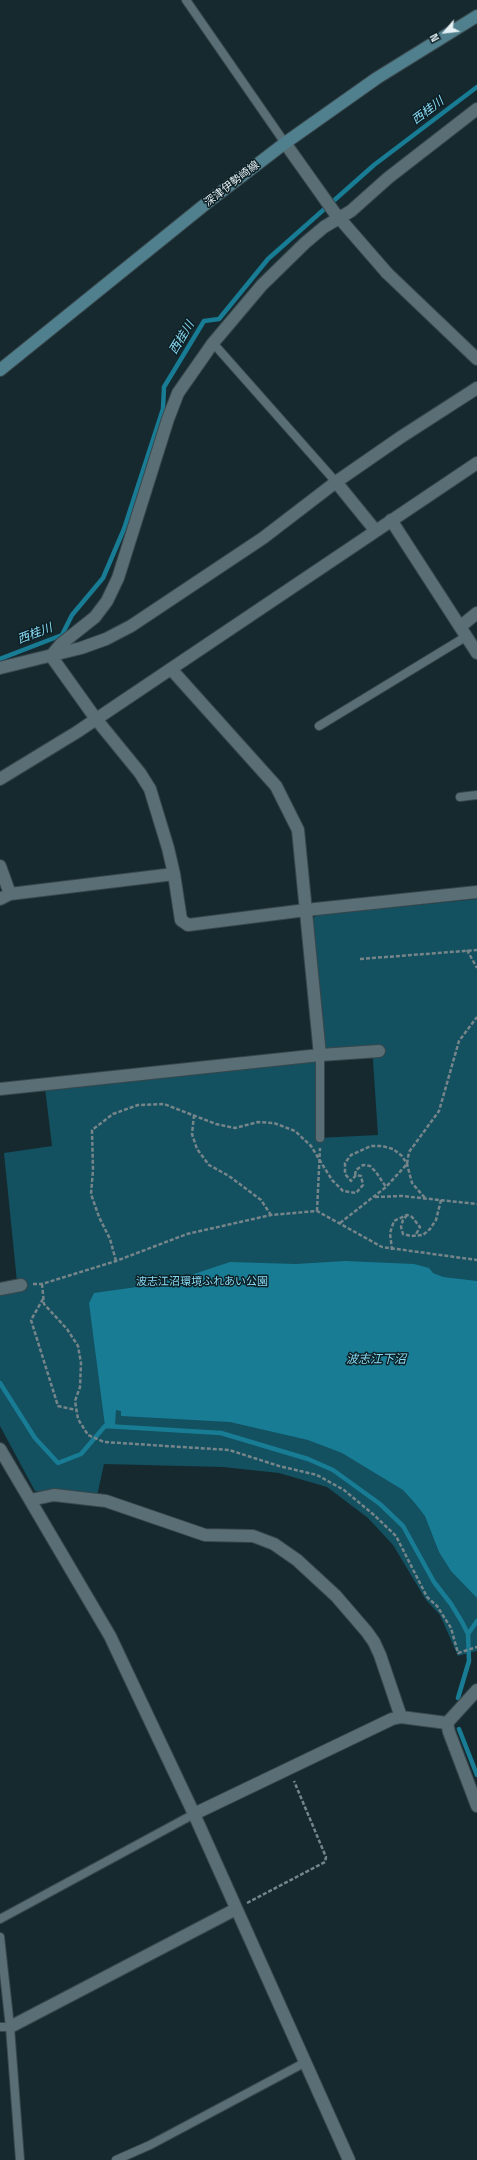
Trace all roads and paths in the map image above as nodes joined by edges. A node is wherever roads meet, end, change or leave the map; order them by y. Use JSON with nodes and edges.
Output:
{"nodes":[{"id":1,"x":186,"y":0,"type":"edge"},
{"id":2,"x":477,"y":16,"type":"edge"},
{"id":3,"x":477,"y":109,"type":"edge"},
{"id":4,"x":285,"y":143,"type":"junction"},
{"id":5,"x":337,"y":215,"type":"junction"},
{"id":6,"x":213,"y":343,"type":"junction"},
{"id":7,"x":477,"y":360,"type":"edge"},
{"id":8,"x":0,"y":370,"type":"edge"},
{"id":9,"x":477,"y":388,"type":"edge"},
{"id":10,"x":477,"y":463,"type":"edge"},
{"id":11,"x":336,"y":482,"type":"junction"},
{"id":12,"x":391,"y":520,"type":"junction"},
{"id":13,"x":376,"y":530,"type":"junction"},
{"id":14,"x":477,"y":613,"type":"edge"},
{"id":15,"x":464,"y":631,"type":"junction"},
{"id":16,"x":477,"y":653,"type":"edge"},
{"id":17,"x":51,"y":656,"type":"junction"},
{"id":18,"x":0,"y":668,"type":"edge"},
{"id":19,"x":171,"y":669,"type":"junction"},
{"id":20,"x":96,"y":719,"type":"junction"},
{"id":21,"x":319,"y":726,"type":"dead end"},
{"id":22,"x":0,"y":779,"type":"edge"},
{"id":23,"x":477,"y":796,"type":"edge"},
{"id":24,"x":460,"y":797,"type":"dead end"},
{"id":25,"x":0,"y":866,"type":"edge"},
{"id":26,"x":174,"y":874,"type":"junction"},
{"id":27,"x":477,"y":892,"type":"edge"},
{"id":28,"x":5,"y":896,"type":"edge"},
{"id":29,"x":306,"y":910,"type":"junction"},
{"id":30,"x":467,"y":950,"type":"junction"},
{"id":31,"x":477,"y":950,"type":"edge"},
{"id":32,"x":360,"y":959,"type":"dead end"},
{"id":33,"x":477,"y":968,"type":"edge"},
{"id":34,"x":477,"y":1017,"type":"edge"},
{"id":35,"x":379,"y":1051,"type":"dead end"},
{"id":36,"x":320,"y":1055,"type":"junction"},
{"id":37,"x":0,"y":1089,"type":"edge"},
{"id":38,"x":194,"y":1115,"type":"junction"},
{"id":39,"x":320,"y":1138,"type":"joint"},
{"id":40,"x":319,"y":1160,"type":"junction"},
{"id":41,"x":407,"y":1164,"type":"junction"},
{"id":42,"x":355,"y":1176,"type":"junction"},
{"id":43,"x":386,"y":1187,"type":"junction"},
{"id":44,"x":374,"y":1197,"type":"junction"},
{"id":45,"x":425,"y":1198,"type":"junction"},
{"id":46,"x":441,"y":1200,"type":"junction"},
{"id":47,"x":477,"y":1204,"type":"edge"},
{"id":48,"x":317,"y":1211,"type":"junction"},
{"id":49,"x":271,"y":1215,"type":"junction"},
{"id":50,"x":407,"y":1215,"type":"junction"},
{"id":51,"x":340,"y":1223,"type":"junction"},
{"id":52,"x":415,"y":1236,"type":"junction"},
{"id":53,"x":392,"y":1250,"type":"junction"},
{"id":54,"x":477,"y":1260,"type":"edge"},
{"id":55,"x":116,"y":1261,"type":"junction"},
{"id":56,"x":42,"y":1284,"type":"junction"},
{"id":57,"x":21,"y":1285,"type":"joint"},
{"id":58,"x":0,"y":1289,"type":"edge"},
{"id":59,"x":44,"y":1298,"type":"junction"},
{"id":60,"x":76,"y":1410,"type":"junction"},
{"id":61,"x":0,"y":1449,"type":"edge"},
{"id":62,"x":30,"y":1500,"type":"junction"},
{"id":63,"x":477,"y":1647,"type":"edge"},
{"id":64,"x":477,"y":1690,"type":"edge"},
{"id":65,"x":401,"y":1717,"type":"junction"},
{"id":66,"x":447,"y":1723,"type":"junction"},
{"id":67,"x":289,"y":1768,"type":"junction"},
{"id":68,"x":477,"y":1806,"type":"edge"},
{"id":69,"x":194,"y":1814,"type":"junction"},
{"id":70,"x":236,"y":1909,"type":"junction"},
{"id":71,"x":0,"y":1919,"type":"edge"},
{"id":72,"x":0,"y":1937,"type":"edge"},
{"id":73,"x":5,"y":2027,"type":"edge"},
{"id":74,"x":304,"y":2063,"type":"junction"},
{"id":75,"x":20,"y":2160,"type":"edge"},
{"id":76,"x":116,"y":2160,"type":"edge"},
{"id":77,"x":349,"y":2160,"type":"edge"}],
"edges":[{"from":1,"to":4,"type":"lane"},
{"from":2,"to":4,"type":"main road","name":"深津伊勢崎線"},
{"from":3,"to":5,"type":"street"},
{"from":4,"to":5,"type":"street"},
{"from":4,"to":8,"type":"main road","name":"深津伊勢崎線"},
{"from":5,"to":6,"type":"street"},
{"from":5,"to":7,"type":"street"},
{"from":6,"to":11,"type":"lane"},
{"from":6,"to":17,"type":"street"},
{"from":9,"to":11,"type":"street"},
{"from":10,"to":12,"type":"street"},
{"from":11,"to":13,"type":"street"},
{"from":11,"to":17,"type":"street"},
{"from":12,"to":13,"type":"street"},
{"from":12,"to":15,"type":"street"},
{"from":13,"to":19,"type":"street"},
{"from":14,"to":15,"type":"street"},
{"from":15,"to":16,"type":"street"},
{"from":15,"to":21,"type":"lane"},
{"from":17,"to":18,"type":"street"},
{"from":17,"to":20,"type":"street"},
{"from":19,"to":20,"type":"street"},
{"from":19,"to":29,"type":"street"},
{"from":20,"to":22,"type":"street"},
{"from":20,"to":26,"type":"street"},
{"from":23,"to":24,"type":"lane"},
{"from":25,"to":28,"type":"street"},
{"from":26,"to":28,"type":"street"},
{"from":26,"to":29,"type":"street"},
{"from":27,"to":29,"type":"street"},
{"from":29,"to":36,"type":"street"},
{"from":30,"to":31,"type":"path"},
{"from":30,"to":32,"type":"path"},
{"from":30,"to":33,"type":"path"},
{"from":34,"to":41,"type":"path"},
{"from":35,"to":36,"type":"street"},
{"from":36,"to":37,"type":"street"},
{"from":36,"to":39,"type":"lane"},
{"from":38,"to":40,"type":"path"},
{"from":38,"to":49,"type":"path"},
{"from":38,"to":55,"type":"path"},
{"from":39,"to":40,"type":"path"},
{"from":40,"to":42,"type":"path"},
{"from":40,"to":48,"type":"path"},
{"from":41,"to":42,"type":"path"},
{"from":41,"to":43,"type":"path"},
{"from":41,"to":45,"type":"path"},
{"from":42,"to":43,"type":"path"},
{"from":43,"to":44,"type":"path"},
{"from":44,"to":45,"type":"path"},
{"from":44,"to":51,"type":"path"},
{"from":45,"to":46,"type":"path"},
{"from":46,"to":47,"type":"path"},
{"from":46,"to":52,"type":"path"},
{"from":48,"to":49,"type":"path"},
{"from":48,"to":51,"type":"path"},
{"from":49,"to":55,"type":"path"},
{"from":50,"to":52,"type":"path"},
{"from":50,"to":52,"type":"path"},
{"from":50,"to":53,"type":"path"},
{"from":51,"to":53,"type":"path"},
{"from":53,"to":54,"type":"path"},
{"from":55,"to":56,"type":"path"},
{"from":56,"to":57,"type":"path"},
{"from":56,"to":59,"type":"path"},
{"from":57,"to":58,"type":"street"},
{"from":59,"to":60,"type":"path"},
{"from":59,"to":60,"type":"path"},
{"from":60,"to":63,"type":"path"},
{"from":61,"to":62,"type":"street"},
{"from":62,"to":65,"type":"street"},
{"from":62,"to":69,"type":"street"},
{"from":64,"to":66,"type":"street"},
{"from":65,"to":66,"type":"street"},
{"from":65,"to":67,"type":"street"},
{"from":66,"to":68,"type":"street"},
{"from":67,"to":69,"type":"street"},
{"from":67,"to":70,"type":"path"},
{"from":69,"to":70,"type":"street"},
{"from":69,"to":71,"type":"lane"},
{"from":70,"to":73,"type":"street"},
{"from":70,"to":74,"type":"street"},
{"from":72,"to":73,"type":"lane"},
{"from":73,"to":75,"type":"lane"},
{"from":74,"to":76,"type":"lane"},
{"from":74,"to":77,"type":"street"}]}
